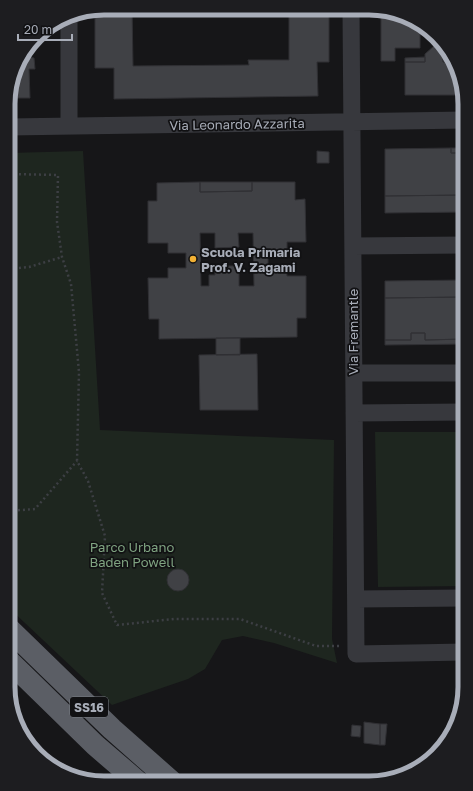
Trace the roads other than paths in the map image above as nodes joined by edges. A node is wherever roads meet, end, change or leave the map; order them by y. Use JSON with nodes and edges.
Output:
{"nodes":[{"id":1,"x":351,"y":15,"type":"edge"},
{"id":2,"x":69,"y":22,"type":"edge"},
{"id":3,"x":458,"y":120,"type":"edge"},
{"id":4,"x":352,"y":122,"type":"junction"},
{"id":5,"x":69,"y":126,"type":"junction"},
{"id":6,"x":15,"y":127,"type":"edge"},
{"id":7,"x":458,"y":245,"type":"edge"},
{"id":8,"x":353,"y":246,"type":"junction"},
{"id":9,"x":354,"y":373,"type":"junction"},
{"id":10,"x":458,"y":373,"type":"edge"},
{"id":11,"x":458,"y":412,"type":"edge"},
{"id":12,"x":354,"y":413,"type":"junction"},
{"id":13,"x":458,"y":598,"type":"edge"},
{"id":14,"x":356,"y":599,"type":"junction"},
{"id":15,"x":15,"y":635,"type":"edge"},
{"id":16,"x":458,"y":652,"type":"edge"},
{"id":17,"x":15,"y":667,"type":"edge"},
{"id":18,"x":131,"y":776,"type":"edge"},
{"id":19,"x":165,"y":776,"type":"edge"}],
"edges":[{"from":1,"to":4,"type":"street","name":"Via Fremantle"},
{"from":2,"to":5,"type":"street"},
{"from":3,"to":4,"type":"street","name":"Via Leonardo Azzarita"},
{"from":4,"to":5,"type":"street","name":"Via Leonardo Azzarita"},
{"from":4,"to":8,"type":"street","name":"Via Fremantle"},
{"from":5,"to":6,"type":"street","name":"Via Leonardo Azzarita"},
{"from":7,"to":8,"type":"street"},
{"from":8,"to":9,"type":"street","name":"Via Fremantle"},
{"from":9,"to":10,"type":"street"},
{"from":9,"to":12,"type":"street","name":"Via Fremantle"},
{"from":11,"to":12,"type":"street"},
{"from":12,"to":14,"type":"street","name":"Via Fremantle"},
{"from":13,"to":14,"type":"street"},
{"from":14,"to":16,"type":"street","name":"Via Fremantle"},
{"from":15,"to":19,"type":"highway","number":"SS16"},
{"from":17,"to":18,"type":"highway","number":"SS16"}]}
